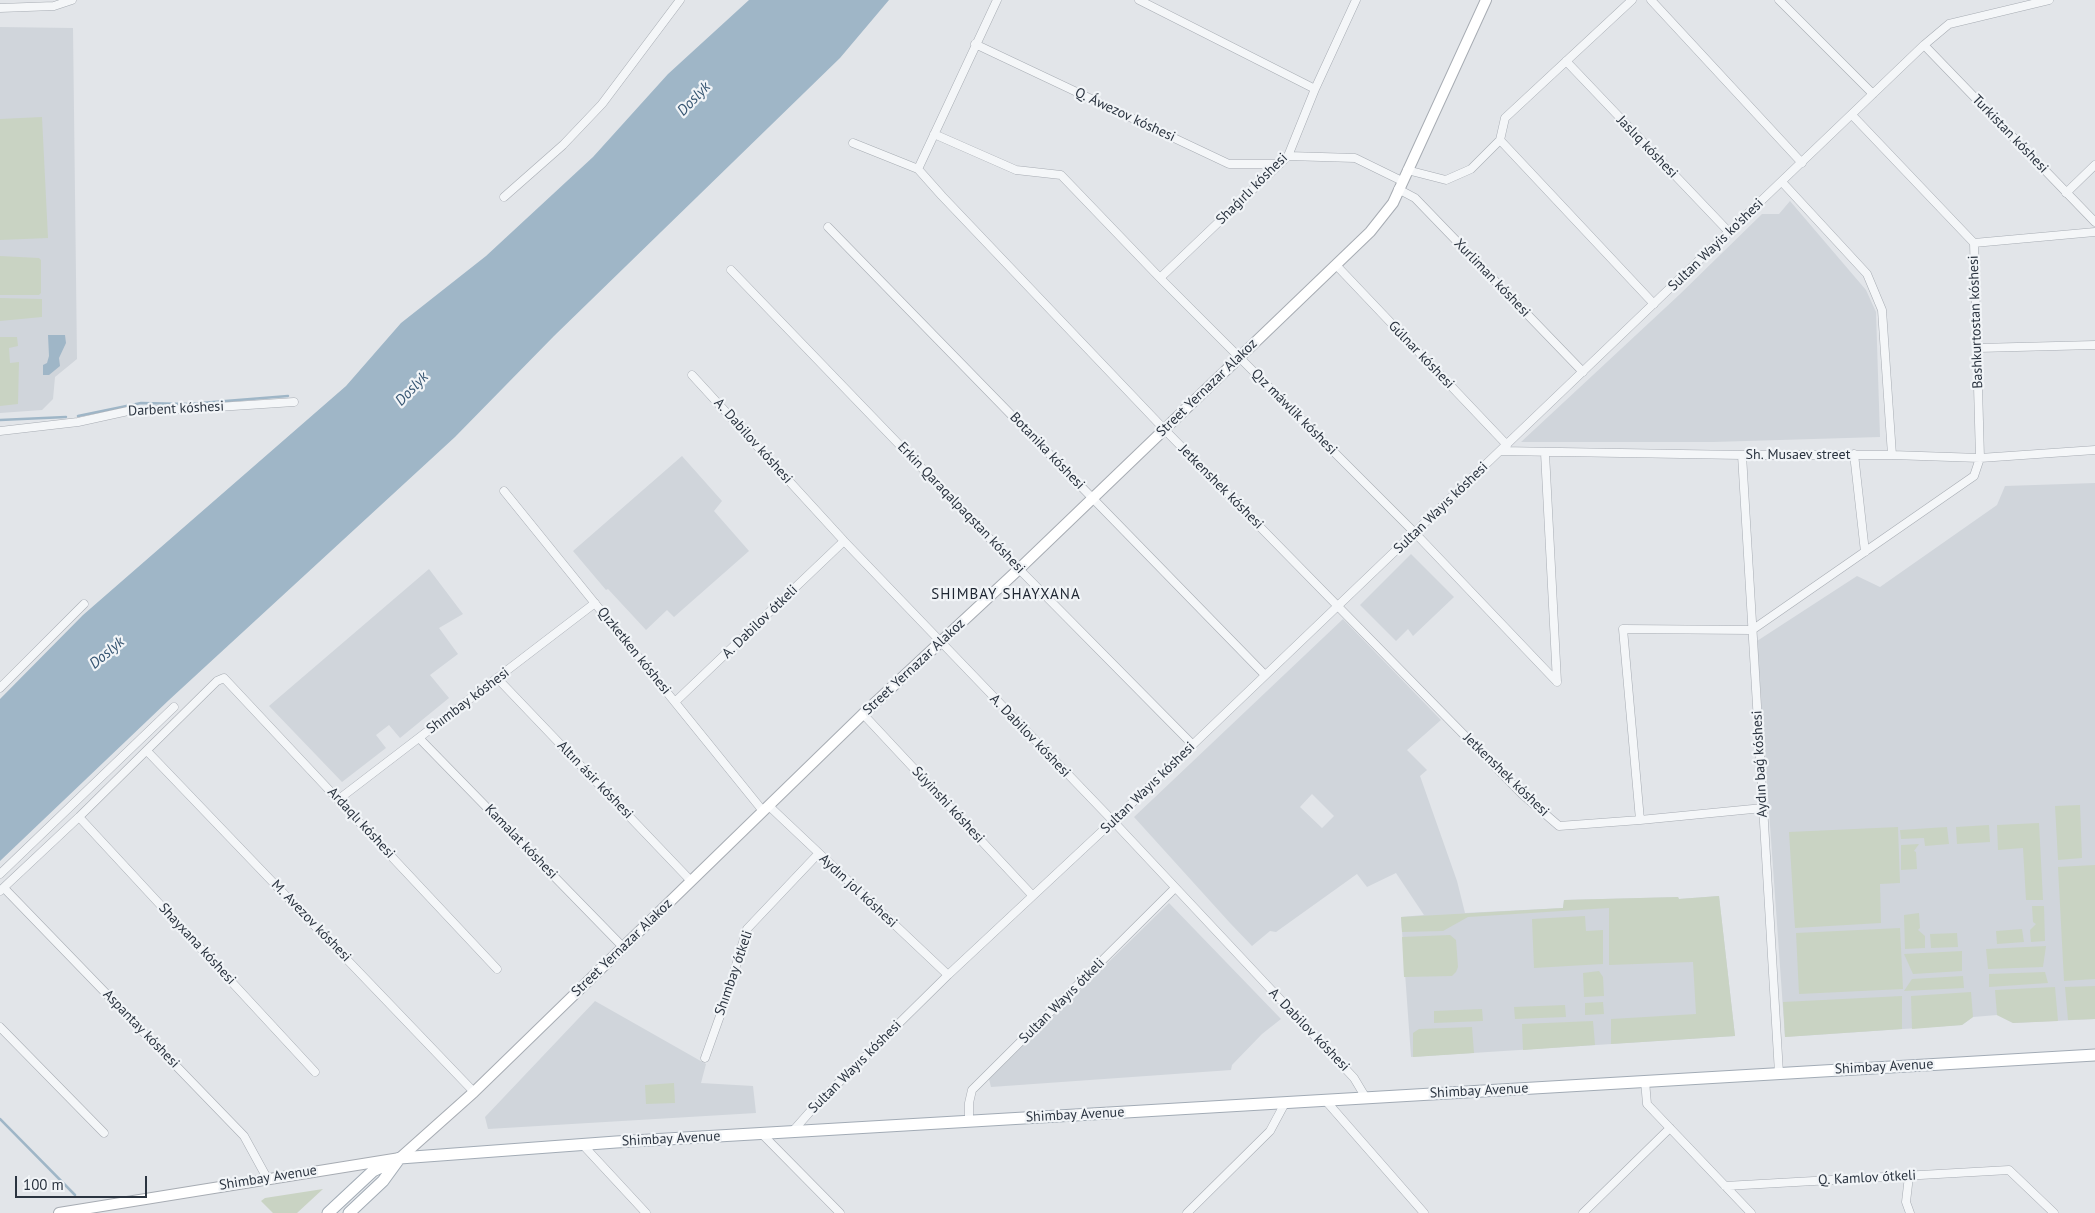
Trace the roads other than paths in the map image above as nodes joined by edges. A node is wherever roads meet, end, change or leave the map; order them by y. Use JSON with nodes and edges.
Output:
{"nodes":[{"id":1,"x":72,"y":0,"type":"edge"},
{"id":2,"x":680,"y":0,"type":"edge"},
{"id":3,"x":997,"y":0,"type":"edge"},
{"id":4,"x":1139,"y":0,"type":"edge"},
{"id":5,"x":1356,"y":0,"type":"edge"},
{"id":6,"x":1486,"y":0,"type":"edge"},
{"id":7,"x":1632,"y":0,"type":"edge"},
{"id":8,"x":1651,"y":0,"type":"edge"},
{"id":9,"x":1779,"y":0,"type":"edge"},
{"id":10,"x":2049,"y":0,"type":"edge"},
{"id":11,"x":0,"y":8,"type":"edge"},
{"id":12,"x":975,"y":44,"type":"junction"},
{"id":13,"x":1924,"y":45,"type":"junction"},
{"id":14,"x":1566,"y":61,"type":"junction"},
{"id":15,"x":1315,"y":89,"type":"junction"},
{"id":16,"x":1873,"y":94,"type":"junction"},
{"id":17,"x":1852,"y":114,"type":"junction"},
{"id":18,"x":934,"y":134,"type":"junction"},
{"id":19,"x":1500,"y":140,"type":"junction"},
{"id":20,"x":853,"y":143,"type":"dead end"},
{"id":21,"x":1288,"y":156,"type":"junction"},
{"id":22,"x":1802,"y":163,"type":"junction"},
{"id":23,"x":1280,"y":164,"type":"junction"},
{"id":24,"x":2095,"y":164,"type":"edge"},
{"id":25,"x":918,"y":169,"type":"junction"},
{"id":26,"x":1407,"y":170,"type":"junction"},
{"id":27,"x":1782,"y":182,"type":"junction"},
{"id":28,"x":1400,"y":185,"type":"junction"},
{"id":29,"x":2066,"y":193,"type":"junction"},
{"id":30,"x":504,"y":197,"type":"dead end"},
{"id":31,"x":2095,"y":222,"type":"edge"},
{"id":32,"x":828,"y":227,"type":"dead end"},
{"id":33,"x":1729,"y":232,"type":"junction"},
{"id":34,"x":2095,"y":232,"type":"edge"},
{"id":35,"x":1974,"y":243,"type":"junction"},
{"id":36,"x":1336,"y":265,"type":"junction"},
{"id":37,"x":731,"y":270,"type":"dead end"},
{"id":38,"x":1160,"y":278,"type":"junction"},
{"id":39,"x":1654,"y":304,"type":"junction"},
{"id":40,"x":2095,"y":345,"type":"edge"},
{"id":41,"x":1978,"y":348,"type":"junction"},
{"id":42,"x":1239,"y":357,"type":"junction"},
{"id":43,"x":1583,"y":372,"type":"junction"},
{"id":44,"x":692,"y":375,"type":"dead end"},
{"id":45,"x":294,"y":402,"type":"dead end"},
{"id":46,"x":1164,"y":429,"type":"junction"},
{"id":47,"x":0,"y":431,"type":"edge"},
{"id":48,"x":1507,"y":445,"type":"junction"},
{"id":49,"x":2095,"y":450,"type":"edge"},
{"id":50,"x":1500,"y":451,"type":"junction"},
{"id":51,"x":1545,"y":453,"type":"junction"},
{"id":52,"x":1854,"y":454,"type":"junction"},
{"id":53,"x":1742,"y":455,"type":"junction"},
{"id":54,"x":1892,"y":455,"type":"junction"},
{"id":55,"x":1980,"y":458,"type":"junction"},
{"id":56,"x":504,"y":491,"type":"dead end"},
{"id":57,"x":1093,"y":498,"type":"junction"},
{"id":58,"x":1415,"y":533,"type":"junction"},
{"id":59,"x":844,"y":541,"type":"junction"},
{"id":60,"x":1865,"y":552,"type":"junction"},
{"id":61,"x":1019,"y":569,"type":"junction"},
{"id":62,"x":595,"y":603,"type":"junction"},
{"id":63,"x":84,"y":604,"type":"dead end"},
{"id":64,"x":1338,"y":606,"type":"junction"},
{"id":65,"x":1752,"y":630,"type":"junction"},
{"id":66,"x":940,"y":642,"type":"junction"},
{"id":67,"x":1266,"y":676,"type":"junction"},
{"id":68,"x":498,"y":679,"type":"junction"},
{"id":69,"x":0,"y":688,"type":"edge"},
{"id":70,"x":675,"y":702,"type":"junction"},
{"id":71,"x":174,"y":707,"type":"dead end"},
{"id":72,"x":863,"y":714,"type":"junction"},
{"id":73,"x":419,"y":738,"type":"junction"},
{"id":74,"x":1193,"y":745,"type":"junction"},
{"id":75,"x":148,"y":751,"type":"junction"},
{"id":76,"x":339,"y":799,"type":"junction"},
{"id":77,"x":766,"y":808,"type":"junction"},
{"id":78,"x":1763,"y":808,"type":"junction"},
{"id":79,"x":79,"y":817,"type":"junction"},
{"id":80,"x":1640,"y":820,"type":"junction"},
{"id":81,"x":1113,"y":821,"type":"junction"},
{"id":82,"x":818,"y":854,"type":"junction"},
{"id":83,"x":0,"y":874,"type":"edge"},
{"id":84,"x":692,"y":881,"type":"junction"},
{"id":85,"x":1174,"y":889,"type":"junction"},
{"id":86,"x":2,"y":890,"type":"edge"},
{"id":87,"x":1032,"y":895,"type":"junction"},
{"id":88,"x":622,"y":947,"type":"junction"},
{"id":89,"x":497,"y":969,"type":"dead end"},
{"id":90,"x":948,"y":975,"type":"junction"},
{"id":91,"x":0,"y":1027,"type":"edge"},
{"id":92,"x":2095,"y":1055,"type":"edge"},
{"id":93,"x":705,"y":1058,"type":"dead end"},
{"id":94,"x":315,"y":1072,"type":"dead end"},
{"id":95,"x":1779,"y":1074,"type":"junction"},
{"id":96,"x":1645,"y":1081,"type":"junction"},
{"id":97,"x":474,"y":1092,"type":"junction"},
{"id":98,"x":1366,"y":1098,"type":"junction"},
{"id":99,"x":1326,"y":1101,"type":"junction"},
{"id":100,"x":1285,"y":1103,"type":"junction"},
{"id":101,"x":969,"y":1122,"type":"junction"},
{"id":102,"x":1670,"y":1128,"type":"junction"},
{"id":103,"x":791,"y":1132,"type":"junction"},
{"id":104,"x":104,"y":1133,"type":"dead end"},
{"id":105,"x":762,"y":1134,"type":"junction"},
{"id":106,"x":582,"y":1144,"type":"junction"},
{"id":107,"x":400,"y":1158,"type":"junction"},
{"id":108,"x":1909,"y":1176,"type":"junction"},
{"id":109,"x":267,"y":1178,"type":"junction"},
{"id":110,"x":1726,"y":1186,"type":"junction"},
{"id":111,"x":1587,"y":1212,"type":"edge"},
{"id":112,"x":59,"y":1213,"type":"edge"},
{"id":113,"x":328,"y":1213,"type":"edge"},
{"id":114,"x":349,"y":1213,"type":"edge"},
{"id":115,"x":646,"y":1213,"type":"edge"},
{"id":116,"x":840,"y":1213,"type":"edge"},
{"id":117,"x":1187,"y":1213,"type":"edge"},
{"id":118,"x":1424,"y":1213,"type":"edge"},
{"id":119,"x":1751,"y":1213,"type":"edge"},
{"id":120,"x":1910,"y":1213,"type":"edge"},
{"id":121,"x":2054,"y":1213,"type":"edge"}],
"edges":[{"from":1,"to":11,"type":"street"},
{"from":2,"to":30,"type":"street"},
{"from":3,"to":12,"type":"street"},
{"from":4,"to":15,"type":"street"},
{"from":5,"to":15,"type":"street","name":"Shaǵırlı kóshesi"},
{"from":6,"to":26,"type":"main road","name":"Street Yernazar Alakoz"},
{"from":7,"to":14,"type":"street"},
{"from":8,"to":22,"type":"street"},
{"from":9,"to":16,"type":"street"},
{"from":10,"to":13,"type":"street","name":"Sultan Wayis ko'shesi"},
{"from":12,"to":18,"type":"street"},
{"from":12,"to":23,"type":"street","name":"Q. Áwezov kóshesi"},
{"from":13,"to":16,"type":"street","name":"Sultan Wayis ko'shesi"},
{"from":13,"to":29,"type":"street","name":"Turkistan kóshesi"},
{"from":14,"to":19,"type":"street"},
{"from":14,"to":33,"type":"street","name":"Jaslıq kóshesi"},
{"from":15,"to":21,"type":"street","name":"Shaǵırlı kóshesi"},
{"from":16,"to":17,"type":"street","name":"Sultan Wayis ko'shesi"},
{"from":17,"to":22,"type":"street","name":"Sultan Wayis ko'shesi"},
{"from":17,"to":35,"type":"street","name":"Bashkurtostan kóshesi"},
{"from":18,"to":25,"type":"street"},
{"from":18,"to":38,"type":"street","name":"Qız máwlik kóshesi"},
{"from":19,"to":26,"type":"street"},
{"from":19,"to":39,"type":"street"},
{"from":20,"to":25,"type":"street","name":"Jetkenshek kóshesi"},
{"from":21,"to":23,"type":"street","name":"Shaǵırlı kóshesi"},
{"from":21,"to":28,"type":"street","name":"Xurliman kóshesi"},
{"from":22,"to":27,"type":"street","name":"Sultan Wayis ko'shesi"},
{"from":23,"to":38,"type":"street","name":"Shaǵırlı kóshesi"},
{"from":24,"to":29,"type":"street"},
{"from":25,"to":46,"type":"street","name":"Jetkenshek kóshesi"},
{"from":26,"to":28,"type":"main road","name":"Street Yernazar Alakoz"},
{"from":27,"to":33,"type":"street","name":"Sultan Wayis ko'shesi"},
{"from":27,"to":54,"type":"street"},
{"from":28,"to":36,"type":"main road","name":"Street Yernazar Alakoz"},
{"from":28,"to":43,"type":"street","name":"Xurliman kóshesi"},
{"from":29,"to":31,"type":"street","name":"Turkistan kóshesi"},
{"from":32,"to":57,"type":"street","name":"Botanika kóshesi"},
{"from":33,"to":39,"type":"street","name":"Sultan Wayis ko'shesi"},
{"from":34,"to":35,"type":"street"},
{"from":35,"to":41,"type":"street","name":"Bashkurtostan kóshesi"},
{"from":36,"to":42,"type":"main road","name":"Street Yernazar Alakoz"},
{"from":36,"to":48,"type":"street","name":"Gúlnar kóshesi"},
{"from":37,"to":61,"type":"street","name":"Erkin Qaraqalpaqstan kóshesi"},
{"from":38,"to":42,"type":"street","name":"Qız máwlik kóshesi"},
{"from":39,"to":43,"type":"street","name":"Sultan Wayis ko'shesi"},
{"from":40,"to":41,"type":"street"},
{"from":41,"to":55,"type":"street","name":"Bashkurtostan kóshesi"},
{"from":42,"to":46,"type":"main road","name":"Street Yernazar Alakoz"},
{"from":42,"to":58,"type":"street","name":"Qız máwlik kóshesi"},
{"from":43,"to":48,"type":"street","name":"Sultan Wayis ko'shesi"},
{"from":44,"to":59,"type":"street","name":"A. Dabilov kóshesi"},
{"from":45,"to":47,"type":"street","name":"Darbent kóshesi"},
{"from":46,"to":57,"type":"main road","name":"Street Yernazar Alakoz"},
{"from":46,"to":64,"type":"street","name":"Jetkenshek kóshesi"},
{"from":48,"to":50,"type":"street","name":"Sultan Wayıs kóshesi"},
{"from":49,"to":55,"type":"street","name":"Sh. Musaev street"},
{"from":50,"to":51,"type":"street","name":"Sh. Musaev street"},
{"from":50,"to":58,"type":"street","name":"Sultan Wayıs kóshesi"},
{"from":51,"to":53,"type":"street","name":"Sh. Musaev street"},
{"from":51,"to":58,"type":"street","name":"Qız máwlik kóshesi"},
{"from":52,"to":53,"type":"street","name":"Sh. Musaev street"},
{"from":52,"to":54,"type":"street","name":"Sh. Musaev street"},
{"from":52,"to":60,"type":"street"},
{"from":53,"to":65,"type":"street","name":"Aydın baǵ kóshesi"},
{"from":54,"to":55,"type":"street","name":"Sh. Musaev street"},
{"from":55,"to":60,"type":"street"},
{"from":56,"to":62,"type":"street","name":"Qızketken kóshesi"},
{"from":57,"to":61,"type":"main road","name":"Street Yernazar Alakoz"},
{"from":57,"to":67,"type":"street","name":"Botanika kóshesi"},
{"from":58,"to":64,"type":"street","name":"Sultan Wayıs kóshesi"},
{"from":59,"to":66,"type":"street","name":"A. Dabilov kóshesi"},
{"from":59,"to":70,"type":"street","name":"A. Dabilov ótkeli"},
{"from":60,"to":65,"type":"street"},
{"from":61,"to":66,"type":"main road","name":"Street Yernazar Alakoz"},
{"from":61,"to":74,"type":"street","name":"Erkin Qaraqalpaqstan kóshesi"},
{"from":62,"to":68,"type":"street","name":"Shımbay kóshesi"},
{"from":62,"to":70,"type":"street","name":"Qızketken kóshesi"},
{"from":63,"to":69,"type":"street"},
{"from":64,"to":67,"type":"street","name":"Sultan Wayıs kóshesi"},
{"from":64,"to":80,"type":"street","name":"Jetkenshek kóshesi"},
{"from":65,"to":78,"type":"street","name":"Aydın baǵ kóshesi"},
{"from":65,"to":80,"type":"street"},
{"from":66,"to":72,"type":"main road","name":"Street Yernazar Alakoz"},
{"from":66,"to":81,"type":"street","name":"A. Dabilov kóshesi"},
{"from":67,"to":74,"type":"street","name":"Sultan Wayıs kóshesi"},
{"from":68,"to":73,"type":"street","name":"Shımbay kóshesi"},
{"from":68,"to":84,"type":"street","name":"Altın ásir kóshesi"},
{"from":70,"to":77,"type":"street","name":"Qızketken kóshesi"},
{"from":71,"to":83,"type":"street"},
{"from":72,"to":77,"type":"main road","name":"Street Yernazar Alakoz"},
{"from":72,"to":87,"type":"street","name":"Súyinshi kóshesi"},
{"from":73,"to":76,"type":"street","name":"Shımbay kóshesi"},
{"from":73,"to":88,"type":"street","name":"Kamalat kóshesi"},
{"from":74,"to":81,"type":"street","name":"Sultan Wayıs kóshesi"},
{"from":75,"to":76,"type":"street","name":"Ardaqlı kóshesi"},
{"from":75,"to":79,"type":"street"},
{"from":75,"to":97,"type":"street","name":"M. Avezov kóshesi"},
{"from":76,"to":89,"type":"street","name":"Ardaqlı kóshesi"},
{"from":77,"to":82,"type":"street","name":"Aydın jol kóshesi"},
{"from":77,"to":84,"type":"main road","name":"Street Yernazar Alakoz"},
{"from":78,"to":80,"type":"street"},
{"from":78,"to":95,"type":"street","name":"Aydın baǵ kóshesi"},
{"from":79,"to":86,"type":"street"},
{"from":79,"to":94,"type":"street","name":"Shayxana kóshesi"},
{"from":81,"to":85,"type":"street","name":"A. Dabilov kóshesi"},
{"from":81,"to":87,"type":"street","name":"Sultan Wayıs kóshesi"},
{"from":82,"to":90,"type":"street","name":"Aydın jol kóshesi"},
{"from":82,"to":93,"type":"street","name":"Shımbay ótkeli"},
{"from":84,"to":88,"type":"main road","name":"Street Yernazar Alakoz"},
{"from":85,"to":98,"type":"street","name":"A. Dabilov kóshesi"},
{"from":85,"to":101,"type":"street","name":"Sultan Wayıs ótkeli"},
{"from":86,"to":109,"type":"street","name":"Aspantay kóshesi"},
{"from":87,"to":90,"type":"street","name":"Sultan Wayıs kóshesi"},
{"from":88,"to":97,"type":"main road","name":"Street Yernazar Alakoz"},
{"from":90,"to":103,"type":"street","name":"Sultan Wayıs kóshesi"},
{"from":91,"to":104,"type":"street"},
{"from":92,"to":95,"type":"main road","name":"Shimbay Avenue"},
{"from":95,"to":96,"type":"main road","name":"Shimbay Avenue"},
{"from":96,"to":98,"type":"main road","name":"Shimbay Avenue"},
{"from":96,"to":102,"type":"street"},
{"from":97,"to":107,"type":"main road","name":"Street Yernazar Alakoz"},
{"from":98,"to":99,"type":"main road","name":"Shimbay Avenue"},
{"from":99,"to":100,"type":"main road","name":"Shimbay Avenue"},
{"from":99,"to":118,"type":"street"},
{"from":100,"to":101,"type":"main road","name":"Shimbay Avenue"},
{"from":100,"to":117,"type":"street"},
{"from":101,"to":103,"type":"main road","name":"Shimbay Avenue"},
{"from":102,"to":110,"type":"street"},
{"from":102,"to":111,"type":"street"},
{"from":103,"to":105,"type":"main road","name":"Shimbay Avenue"},
{"from":105,"to":106,"type":"main road","name":"Shimbay Avenue"},
{"from":105,"to":116,"type":"street"},
{"from":106,"to":107,"type":"main road","name":"Shimbay Avenue"},
{"from":106,"to":115,"type":"street"},
{"from":107,"to":109,"type":"main road","name":"Shimbay Avenue"},
{"from":107,"to":113,"type":"main road","name":"Street Yernazar Alakoz"},
{"from":107,"to":114,"type":"main road","name":"Street Yernazar Alakoz"},
{"from":108,"to":110,"type":"street","name":"Q. Kamlov ótkeli"},
{"from":108,"to":120,"type":"street"},
{"from":108,"to":121,"type":"street","name":"Q. Kamlov ótkeli"},
{"from":109,"to":112,"type":"main road","name":"Shimbay Avenue"},
{"from":110,"to":119,"type":"street"}]}
